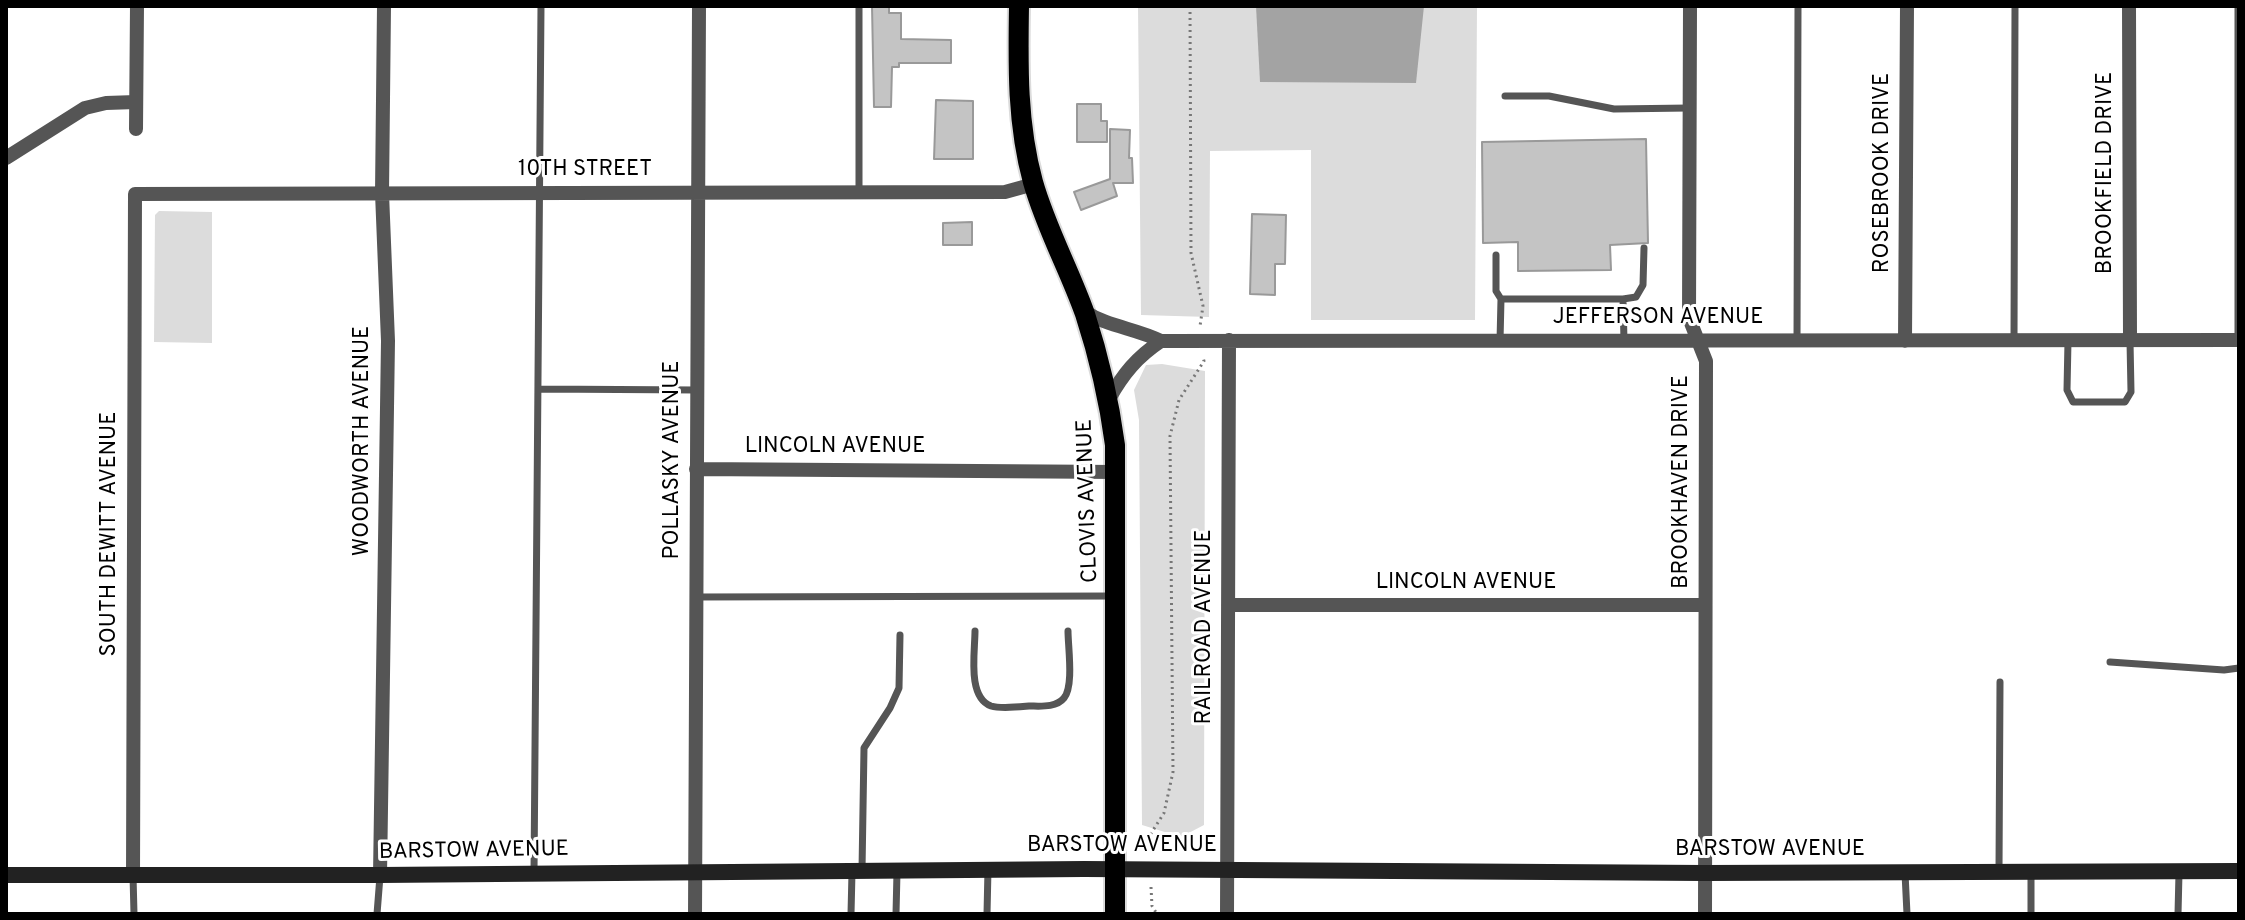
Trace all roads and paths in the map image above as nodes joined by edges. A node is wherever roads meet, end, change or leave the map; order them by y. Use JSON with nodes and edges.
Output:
{"nodes":[{"id":1,"x":137,"y":6,"type":"edge"},
{"id":2,"x":384,"y":6,"type":"edge"},
{"id":3,"x":541,"y":6,"type":"edge"},
{"id":4,"x":699,"y":6,"type":"edge"},
{"id":5,"x":859,"y":6,"type":"edge"},
{"id":6,"x":1019,"y":6,"type":"edge"},
{"id":7,"x":1190,"y":6,"type":"edge"},
{"id":8,"x":1690,"y":6,"type":"edge"},
{"id":9,"x":1798,"y":6,"type":"edge"},
{"id":10,"x":1907,"y":6,"type":"edge"},
{"id":11,"x":2015,"y":6,"type":"edge"},
{"id":12,"x":2129,"y":6,"type":"edge"},
{"id":13,"x":2238,"y":6,"type":"edge"},
{"id":14,"x":1505,"y":96,"type":"dead end"},
{"id":15,"x":136,"y":102,"type":"junction"},
{"id":16,"x":1690,"y":108,"type":"junction"},
{"id":17,"x":136,"y":129,"type":"dead end"},
{"id":18,"x":6,"y":158,"type":"edge"},
{"id":19,"x":1034,"y":184,"type":"junction"},
{"id":20,"x":697,"y":192,"type":"junction"},
{"id":21,"x":859,"y":192,"type":"junction"},
{"id":22,"x":382,"y":193,"type":"junction"},
{"id":23,"x":541,"y":193,"type":"junction"},
{"id":24,"x":135,"y":194,"type":"joint"},
{"id":25,"x":1644,"y":248,"type":"dead end"},
{"id":26,"x":1496,"y":255,"type":"dead end"},
{"id":27,"x":1501,"y":299,"type":"junction"},
{"id":28,"x":1623,"y":299,"type":"junction"},
{"id":29,"x":1084,"y":311,"type":"junction"},
{"id":30,"x":1202,"y":340,"type":"junction"},
{"id":31,"x":1229,"y":340,"type":"junction"},
{"id":32,"x":2130,"y":340,"type":"junction"},
{"id":33,"x":2239,"y":340,"type":"edge"},
{"id":34,"x":1161,"y":341,"type":"junction"},
{"id":35,"x":1500,"y":341,"type":"junction"},
{"id":36,"x":1624,"y":341,"type":"junction"},
{"id":37,"x":1797,"y":341,"type":"junction"},
{"id":38,"x":1905,"y":341,"type":"junction"},
{"id":39,"x":2014,"y":341,"type":"junction"},
{"id":40,"x":2068,"y":341,"type":"junction"},
{"id":41,"x":1697,"y":342,"type":"junction"},
{"id":42,"x":539,"y":389,"type":"junction"},
{"id":43,"x":697,"y":390,"type":"junction"},
{"id":44,"x":1109,"y":399,"type":"junction"},
{"id":45,"x":696,"y":469,"type":"junction"},
{"id":46,"x":1117,"y":472,"type":"junction"},
{"id":47,"x":1116,"y":596,"type":"junction"},
{"id":48,"x":696,"y":597,"type":"junction"},
{"id":49,"x":1228,"y":605,"type":"junction"},
{"id":50,"x":1704,"y":605,"type":"junction"},
{"id":51,"x":975,"y":631,"type":"dead end"},
{"id":52,"x":1068,"y":631,"type":"dead end"},
{"id":53,"x":900,"y":635,"type":"dead end"},
{"id":54,"x":2110,"y":662,"type":"dead end"},
{"id":55,"x":2239,"y":668,"type":"edge"},
{"id":56,"x":2000,"y":682,"type":"dead end"},
{"id":57,"x":988,"y":869,"type":"junction"},
{"id":58,"x":1115,"y":869,"type":"junction"},
{"id":59,"x":1151,"y":869,"type":"junction"},
{"id":60,"x":1227,"y":869,"type":"junction"},
{"id":61,"x":857,"y":870,"type":"junction"},
{"id":62,"x":897,"y":870,"type":"junction"},
{"id":63,"x":2179,"y":871,"type":"junction"},
{"id":64,"x":2239,"y":871,"type":"edge"},
{"id":65,"x":1999,"y":872,"type":"junction"},
{"id":66,"x":2031,"y":872,"type":"junction"},
{"id":67,"x":534,"y":873,"type":"junction"},
{"id":68,"x":695,"y":873,"type":"junction"},
{"id":69,"x":1705,"y":873,"type":"junction"},
{"id":70,"x":1905,"y":873,"type":"junction"},
{"id":71,"x":6,"y":875,"type":"edge"},
{"id":72,"x":133,"y":875,"type":"junction"},
{"id":73,"x":380,"y":875,"type":"junction"},
{"id":74,"x":134,"y":914,"type":"edge"},
{"id":75,"x":377,"y":914,"type":"edge"},
{"id":76,"x":695,"y":914,"type":"edge"},
{"id":77,"x":851,"y":914,"type":"edge"},
{"id":78,"x":896,"y":914,"type":"edge"},
{"id":79,"x":987,"y":914,"type":"edge"},
{"id":80,"x":1115,"y":914,"type":"edge"},
{"id":81,"x":1157,"y":914,"type":"edge"},
{"id":82,"x":1227,"y":914,"type":"edge"},
{"id":83,"x":1705,"y":914,"type":"edge"},
{"id":84,"x":1907,"y":914,"type":"edge"},
{"id":85,"x":2031,"y":914,"type":"edge"},
{"id":86,"x":2178,"y":914,"type":"edge"}],
"edges":[{"from":1,"to":15,"type":"street"},
{"from":2,"to":22,"type":"street","name":"WOODWORTH AVENUE"},
{"from":3,"to":23,"type":"lane"},
{"from":4,"to":20,"type":"street","name":"POLLASKY AVENUE"},
{"from":5,"to":21,"type":"lane"},
{"from":6,"to":19,"type":"main road","name":"CLOVIS AVENUE"},
{"from":7,"to":30,"type":"path"},
{"from":8,"to":16,"type":"street","name":"BROOKHAVEN DRIVE"},
{"from":9,"to":37,"type":"lane"},
{"from":10,"to":38,"type":"street","name":"ROSEBROOK DRIVE"},
{"from":11,"to":39,"type":"lane"},
{"from":12,"to":32,"type":"street","name":"BROOKFIELD DRIVE"},
{"from":13,"to":33,"type":"lane"},
{"from":14,"to":16,"type":"lane"},
{"from":15,"to":17,"type":"street"},
{"from":15,"to":18,"type":"street"},
{"from":16,"to":41,"type":"street","name":"BROOKHAVEN DRIVE"},
{"from":19,"to":21,"type":"street","name":"10TH STREET"},
{"from":19,"to":29,"type":"main road","name":"CLOVIS AVENUE"},
{"from":20,"to":21,"type":"street","name":"10TH STREET"},
{"from":20,"to":23,"type":"street","name":"10TH STREET"},
{"from":20,"to":43,"type":"street","name":"POLLASKY AVENUE"},
{"from":22,"to":23,"type":"street","name":"10TH STREET"},
{"from":22,"to":24,"type":"street","name":"10TH STREET"},
{"from":22,"to":73,"type":"street","name":"WOODWORTH AVENUE"},
{"from":23,"to":42,"type":"lane"},
{"from":24,"to":72,"type":"street","name":"SOUTH DEWITT AVENUE"},
{"from":25,"to":28,"type":"lane"},
{"from":26,"to":27,"type":"lane"},
{"from":27,"to":28,"type":"lane"},
{"from":27,"to":35,"type":"lane"},
{"from":28,"to":36,"type":"lane"},
{"from":29,"to":34,"type":"street","name":"JEFFERSON AVENUE"},
{"from":29,"to":44,"type":"main road","name":"CLOVIS AVENUE"},
{"from":30,"to":31,"type":"street","name":"JEFFERSON AVENUE"},
{"from":30,"to":34,"type":"street","name":"JEFFERSON AVENUE"},
{"from":30,"to":59,"type":"path"},
{"from":31,"to":35,"type":"street","name":"JEFFERSON AVENUE"},
{"from":31,"to":49,"type":"street","name":"RAILROAD AVENUE"},
{"from":32,"to":33,"type":"street","name":"JEFFERSON AVENUE"},
{"from":32,"to":40,"type":"street","name":"JEFFERSON AVENUE"},
{"from":32,"to":40,"type":"lane"},
{"from":34,"to":44,"type":"street"},
{"from":35,"to":36,"type":"street","name":"JEFFERSON AVENUE"},
{"from":36,"to":41,"type":"street","name":"JEFFERSON AVENUE"},
{"from":37,"to":38,"type":"street","name":"JEFFERSON AVENUE"},
{"from":37,"to":41,"type":"street","name":"JEFFERSON AVENUE"},
{"from":38,"to":39,"type":"street","name":"JEFFERSON AVENUE"},
{"from":39,"to":40,"type":"street","name":"JEFFERSON AVENUE"},
{"from":41,"to":50,"type":"street","name":"BROOKHAVEN DRIVE"},
{"from":42,"to":43,"type":"lane"},
{"from":42,"to":67,"type":"lane"},
{"from":43,"to":45,"type":"street","name":"POLLASKY AVENUE"},
{"from":44,"to":46,"type":"main road","name":"CLOVIS AVENUE"},
{"from":45,"to":46,"type":"street","name":"LINCOLN AVENUE"},
{"from":45,"to":48,"type":"street","name":"POLLASKY AVENUE"},
{"from":46,"to":47,"type":"main road","name":"CLOVIS AVENUE"},
{"from":47,"to":48,"type":"lane"},
{"from":47,"to":58,"type":"main road","name":"CLOVIS AVENUE"},
{"from":48,"to":68,"type":"street","name":"POLLASKY AVENUE"},
{"from":49,"to":50,"type":"street","name":"LINCOLN AVENUE"},
{"from":49,"to":60,"type":"street","name":"RAILROAD AVENUE"},
{"from":50,"to":69,"type":"street","name":"BROOKHAVEN DRIVE"},
{"from":51,"to":52,"type":"lane"},
{"from":53,"to":61,"type":"lane"},
{"from":54,"to":55,"type":"lane"},
{"from":56,"to":65,"type":"lane"},
{"from":57,"to":58,"type":"main road","name":"BARSTOW AVENUE"},
{"from":57,"to":62,"type":"main road","name":"BARSTOW AVENUE"},
{"from":57,"to":79,"type":"lane"},
{"from":58,"to":59,"type":"main road","name":"BARSTOW AVENUE"},
{"from":58,"to":80,"type":"main road","name":"CLOVIS AVENUE"},
{"from":59,"to":60,"type":"main road","name":"BARSTOW AVENUE"},
{"from":59,"to":81,"type":"path"},
{"from":60,"to":69,"type":"main road","name":"BARSTOW AVENUE"},
{"from":60,"to":82,"type":"street","name":"RAILROAD AVENUE"},
{"from":61,"to":62,"type":"main road","name":"BARSTOW AVENUE"},
{"from":61,"to":68,"type":"main road","name":"BARSTOW AVENUE"},
{"from":61,"to":77,"type":"lane"},
{"from":62,"to":78,"type":"lane"},
{"from":63,"to":64,"type":"main road","name":"BARSTOW AVENUE"},
{"from":63,"to":66,"type":"main road","name":"BARSTOW AVENUE"},
{"from":63,"to":86,"type":"lane"},
{"from":65,"to":66,"type":"main road","name":"BARSTOW AVENUE"},
{"from":65,"to":70,"type":"main road","name":"BARSTOW AVENUE"},
{"from":66,"to":85,"type":"lane"},
{"from":67,"to":68,"type":"main road","name":"BARSTOW AVENUE"},
{"from":67,"to":73,"type":"main road","name":"BARSTOW AVENUE"},
{"from":68,"to":76,"type":"street","name":"POLLASKY AVENUE"},
{"from":69,"to":70,"type":"main road","name":"BARSTOW AVENUE"},
{"from":69,"to":83,"type":"street","name":"BROOKHAVEN DRIVE"},
{"from":70,"to":84,"type":"lane"},
{"from":71,"to":72,"type":"main road","name":"BARSTOW AVENUE"},
{"from":72,"to":73,"type":"main road","name":"BARSTOW AVENUE"},
{"from":72,"to":74,"type":"lane"},
{"from":73,"to":75,"type":"lane"}]}
